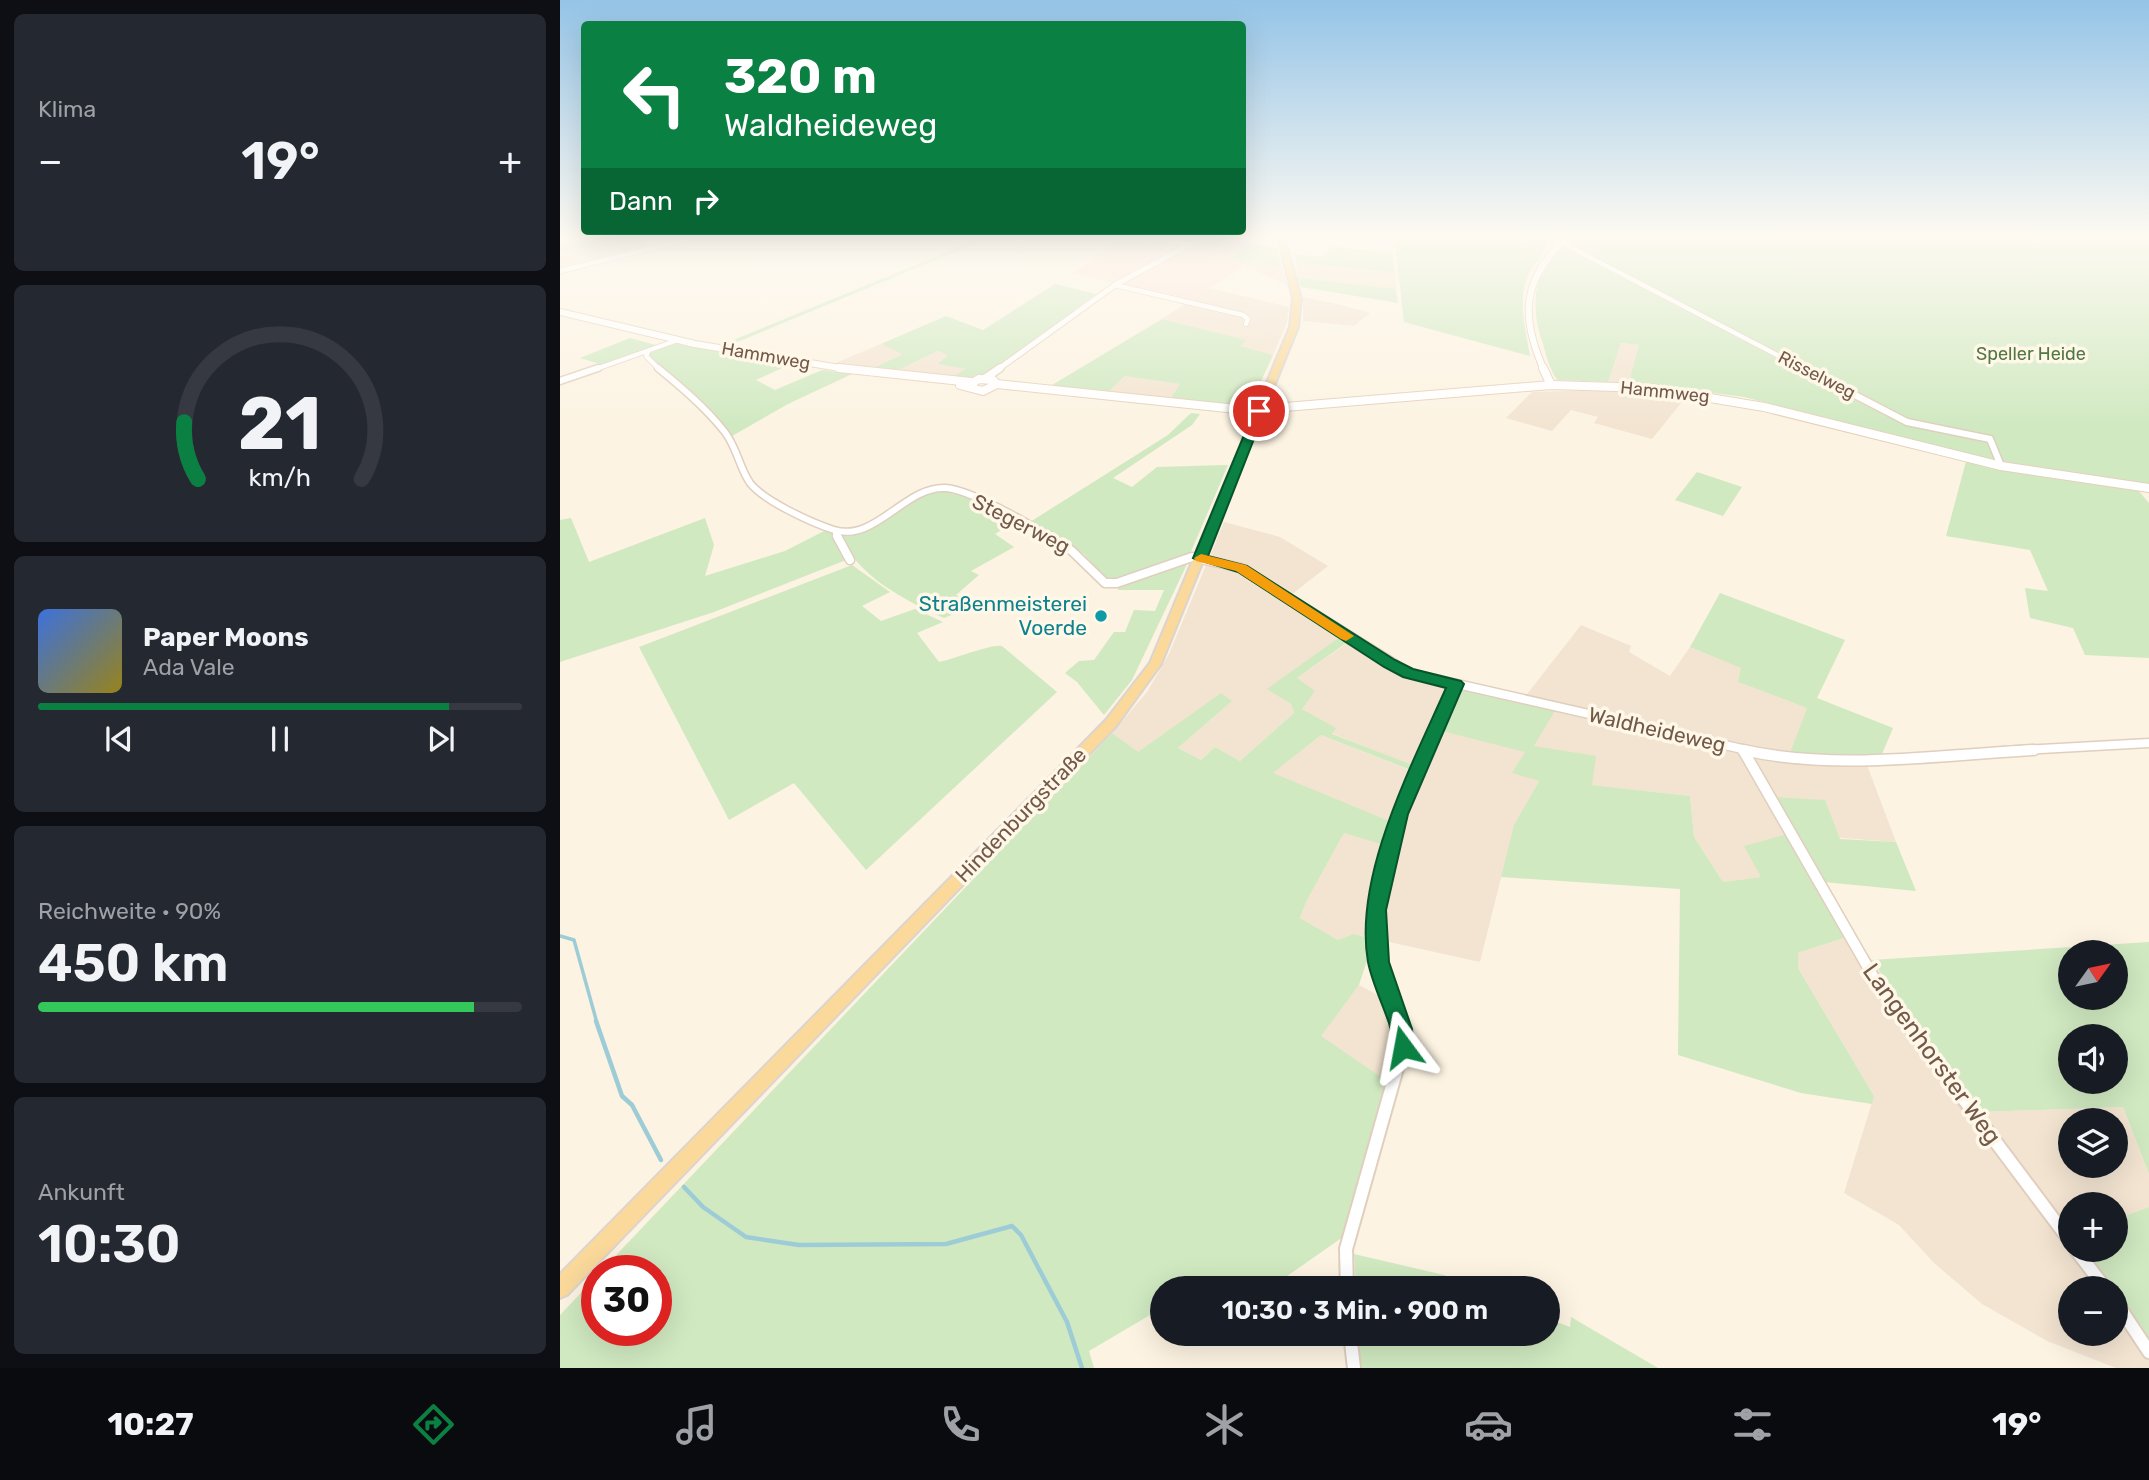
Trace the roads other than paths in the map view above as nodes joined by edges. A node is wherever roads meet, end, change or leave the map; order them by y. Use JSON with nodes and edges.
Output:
{"nodes":[{"id":1,"x":1093,"y":301,"type":"edge"},
{"id":2,"x":1183,"y":301,"type":"edge"},
{"id":3,"x":1297,"y":301,"type":"edge"},
{"id":4,"x":1529,"y":301,"type":"edge"},
{"id":5,"x":1680,"y":301,"type":"edge"},
{"id":6,"x":560,"y":312,"type":"edge"},
{"id":7,"x":1246,"y":324,"type":"dead end"},
{"id":8,"x":678,"y":340,"type":"junction"},
{"id":9,"x":648,"y":352,"type":"junction"},
{"id":10,"x":1005,"y":364,"type":"junction"},
{"id":11,"x":984,"y":379,"type":"junction"},
{"id":12,"x":560,"y":381,"type":"edge"},
{"id":13,"x":969,"y":384,"type":"junction"},
{"id":14,"x":995,"y":384,"type":"junction"},
{"id":15,"x":1547,"y":385,"type":"junction"},
{"id":16,"x":1326,"y":404,"type":"junction"},
{"id":17,"x":1260,"y":408,"type":"junction"},
{"id":18,"x":1999,"y":465,"type":"junction"},
{"id":19,"x":2149,"y":488,"type":"edge"},
{"id":20,"x":836,"y":531,"type":"junction"},
{"id":21,"x":1200,"y":558,"type":"junction"},
{"id":22,"x":850,"y":560,"type":"dead end"},
{"id":23,"x":1456,"y":684,"type":"junction"},
{"id":24,"x":2149,"y":743,"type":"edge"},
{"id":25,"x":1743,"y":750,"type":"junction"},
{"id":26,"x":2058,"y":1225,"type":"edge"},
{"id":27,"x":2085,"y":1262,"type":"edge"},
{"id":28,"x":1347,"y":1276,"type":"edge"},
{"id":29,"x":2096,"y":1276,"type":"edge"},
{"id":30,"x":560,"y":1287,"type":"edge"},
{"id":31,"x":2128,"y":1320,"type":"edge"},
{"id":32,"x":1351,"y":1346,"type":"edge"},
{"id":33,"x":2149,"y":1352,"type":"edge"},
{"id":34,"x":1354,"y":1368,"type":"edge"}],
"edges":[{"from":1,"to":10,"type":"street"},
{"from":2,"to":7,"type":"street"},
{"from":3,"to":17,"type":"main road","name":"Hindenburgstraße"},
{"from":4,"to":15,"type":"main road"},
{"from":5,"to":18,"type":"street","name":"Risselweg"},
{"from":6,"to":8,"type":"main road","name":"Hammweg"},
{"from":8,"to":9,"type":"street"},
{"from":8,"to":13,"type":"main road","name":"Hammweg"},
{"from":9,"to":12,"type":"street"},
{"from":9,"to":20,"type":"street"},
{"from":10,"to":11,"type":"street"},
{"from":10,"to":14,"type":"street"},
{"from":11,"to":13,"type":"main road","name":"Hammweg"},
{"from":11,"to":14,"type":"main road","name":"Hammweg"},
{"from":13,"to":14,"type":"main road","name":"Hammweg"},
{"from":14,"to":17,"type":"main road","name":"Hammweg"},
{"from":15,"to":16,"type":"main road","name":"Hammweg"},
{"from":15,"to":18,"type":"main road","name":"Hammweg"},
{"from":16,"to":17,"type":"main road","name":"Hammweg"},
{"from":16,"to":17,"type":"main road","name":"Hammweg"},
{"from":17,"to":21,"type":"main road","name":"Hindenburgstraße"},
{"from":18,"to":19,"type":"main road","name":"Hammweg"},
{"from":20,"to":21,"type":"street","name":"Stegerweg"},
{"from":20,"to":22,"type":"street"},
{"from":21,"to":23,"type":"street","name":"Waldheideweg"},
{"from":21,"to":30,"type":"main road","name":"Hindenburgstraße"},
{"from":23,"to":25,"type":"street","name":"Waldheideweg"},
{"from":23,"to":28,"type":"street"},
{"from":24,"to":25,"type":"street","name":"Waldheideweg"},
{"from":25,"to":26,"type":"street","name":"Langenhorster Weg"},
{"from":27,"to":29,"type":"street"},
{"from":31,"to":33,"type":"street"},
{"from":32,"to":34,"type":"street"}]}
